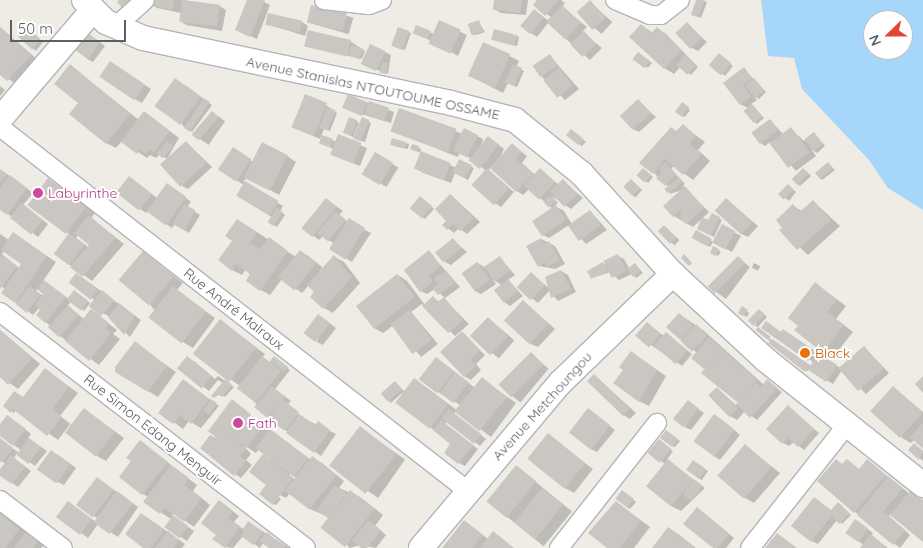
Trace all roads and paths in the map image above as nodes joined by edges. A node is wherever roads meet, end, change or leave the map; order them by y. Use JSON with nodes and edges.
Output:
{"nodes":[{"id":1,"x":145,"y":0,"type":"edge"},
{"id":2,"x":324,"y":0,"type":"edge"},
{"id":3,"x":382,"y":0,"type":"edge"},
{"id":4,"x":615,"y":0,"type":"edge"},
{"id":5,"x":680,"y":0,"type":"edge"},
{"id":6,"x":88,"y":5,"type":"edge"},
{"id":7,"x":115,"y":27,"type":"junction"},
{"id":8,"x":0,"y":119,"type":"edge"},
{"id":9,"x":0,"y":127,"type":"edge"},
{"id":10,"x":673,"y":274,"type":"junction"},
{"id":11,"x":0,"y":312,"type":"edge"},
{"id":12,"x":657,"y":422,"type":"dead end"},
{"id":13,"x":846,"y":426,"type":"junction"},
{"id":14,"x":923,"y":485,"type":"edge"},
{"id":15,"x":468,"y":491,"type":"junction"},
{"id":16,"x":0,"y":500,"type":"edge"},
{"id":17,"x":63,"y":548,"type":"edge"},
{"id":18,"x":306,"y":548,"type":"edge"},
{"id":19,"x":421,"y":548,"type":"edge"},
{"id":20,"x":559,"y":548,"type":"edge"},
{"id":21,"x":750,"y":548,"type":"edge"}],
"edges":[{"from":1,"to":7,"type":"street"},
{"from":2,"to":3,"type":"street"},
{"from":4,"to":5,"type":"street"},
{"from":6,"to":7,"type":"street","name":"Avenue Stanislas NTOUTOUME OSSAME"},
{"from":6,"to":8,"type":"street"},
{"from":7,"to":10,"type":"street","name":"Avenue Stanislas NTOUTOUME OSSAME"},
{"from":9,"to":15,"type":"street","name":"Rue André Malraux"},
{"from":10,"to":13,"type":"street","name":"Avenue Stanislas NTOUTOUME OSSAME"},
{"from":10,"to":15,"type":"street","name":"Avenue Metchoungou"},
{"from":11,"to":18,"type":"street","name":"Rue Simon Edang Menguir"},
{"from":12,"to":20,"type":"street"},
{"from":13,"to":14,"type":"street","name":"Avenue Stanislas NTOUTOUME OSSAME"},
{"from":13,"to":21,"type":"street"},
{"from":15,"to":19,"type":"street","name":"Avenue Metchoungou"},
{"from":16,"to":17,"type":"street"}]}
